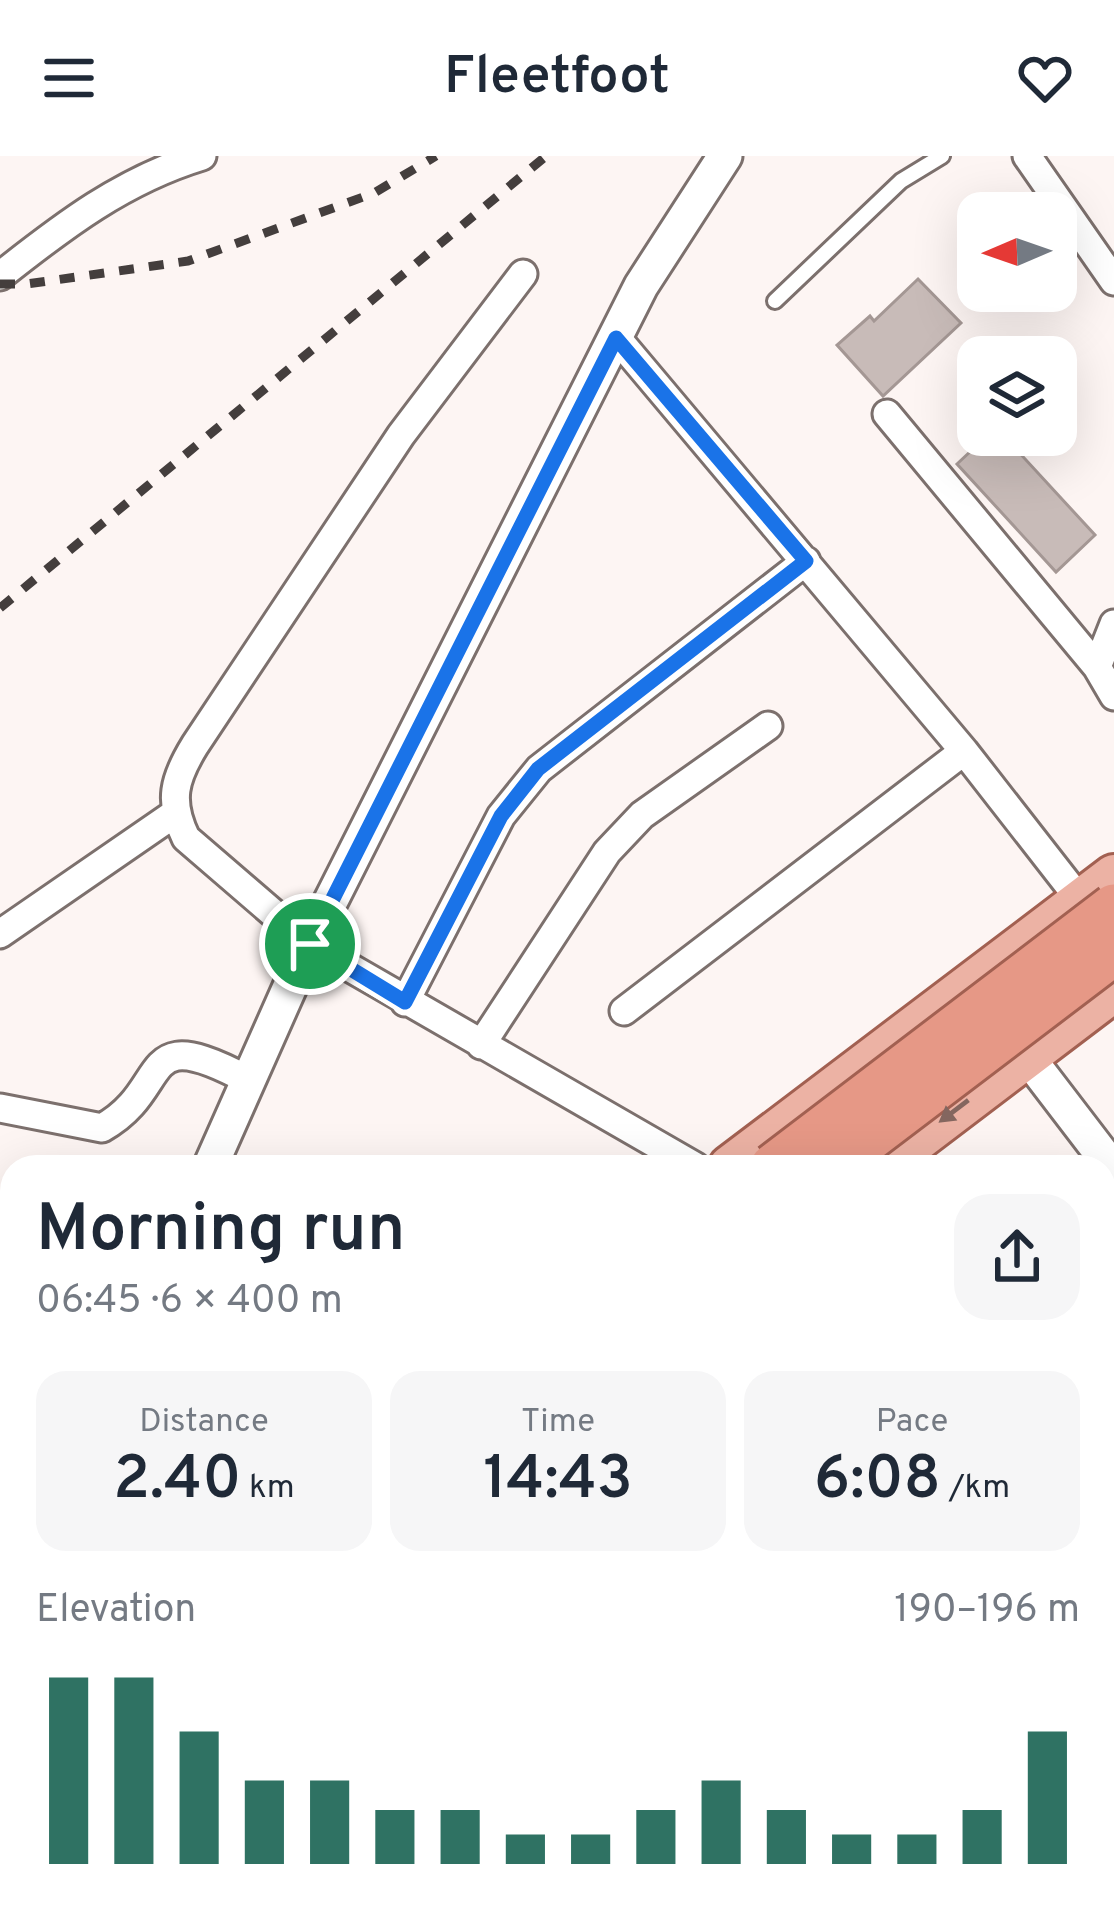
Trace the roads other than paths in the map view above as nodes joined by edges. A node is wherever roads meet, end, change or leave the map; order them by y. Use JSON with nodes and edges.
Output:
{"nodes":[{"id":1,"x":202,"y":156,"type":"edge"},
{"id":2,"x":725,"y":156,"type":"edge"},
{"id":3,"x":942,"y":156,"type":"edge"},
{"id":4,"x":1027,"y":156,"type":"edge"},
{"id":5,"x":523,"y":274,"type":"dead end"},
{"id":6,"x":0,"y":276,"type":"edge"},
{"id":7,"x":1114,"y":280,"type":"edge"},
{"id":8,"x":776,"y":301,"type":"dead end"},
{"id":9,"x":616,"y":338,"type":"junction"},
{"id":10,"x":887,"y":414,"type":"dead end"},
{"id":11,"x":806,"y":561,"type":"junction"},
{"id":12,"x":1114,"y":624,"type":"edge"},
{"id":13,"x":1097,"y":668,"type":"junction"},
{"id":14,"x":1114,"y":696,"type":"edge"},
{"id":15,"x":768,"y":726,"type":"dead end"},
{"id":16,"x":964,"y":752,"type":"junction"},
{"id":17,"x":174,"y":814,"type":"junction"},
{"id":18,"x":1103,"y":894,"type":"edge"},
{"id":19,"x":1,"y":930,"type":"edge"},
{"id":20,"x":310,"y":944,"type":"junction"},
{"id":21,"x":1114,"y":952,"type":"edge"},
{"id":22,"x":968,"y":985,"type":"junction"},
{"id":23,"x":1114,"y":990,"type":"edge"},
{"id":24,"x":405,"y":1002,"type":"junction"},
{"id":25,"x":624,"y":1011,"type":"dead end"},
{"id":26,"x":481,"y":1045,"type":"junction"},
{"id":27,"x":1028,"y":1055,"type":"junction"},
{"id":28,"x":248,"y":1080,"type":"junction"},
{"id":29,"x":0,"y":1108,"type":"edge"},
{"id":30,"x":214,"y":1155,"type":"edge"},
{"id":31,"x":675,"y":1155,"type":"edge"},
{"id":32,"x":746,"y":1155,"type":"edge"},
{"id":33,"x":788,"y":1155,"type":"edge"},
{"id":34,"x":847,"y":1155,"type":"edge"},
{"id":35,"x":897,"y":1155,"type":"edge"},
{"id":36,"x":1103,"y":1155,"type":"edge"}],
"edges":[{"from":1,"to":6,"type":"street"},
{"from":2,"to":9,"type":"street"},
{"from":3,"to":8,"type":"lane"},
{"from":4,"to":7,"type":"street"},
{"from":5,"to":17,"type":"street"},
{"from":9,"to":11,"type":"street"},
{"from":9,"to":20,"type":"street"},
{"from":10,"to":13,"type":"street"},
{"from":11,"to":16,"type":"street"},
{"from":11,"to":24,"type":"street"},
{"from":12,"to":13,"type":"street"},
{"from":13,"to":14,"type":"street"},
{"from":15,"to":26,"type":"street"},
{"from":16,"to":18,"type":"street"},
{"from":16,"to":25,"type":"street"},
{"from":17,"to":19,"type":"street"},
{"from":17,"to":20,"type":"street"},
{"from":18,"to":22,"type":"main road"},
{"from":18,"to":33,"type":"highway","bridge":true},
{"from":20,"to":24,"type":"street"},
{"from":20,"to":28,"type":"street"},
{"from":21,"to":34,"type":"highway","bridge":true},
{"from":22,"to":27,"type":"street"},
{"from":22,"to":32,"type":"main road"},
{"from":23,"to":27,"type":"main road"},
{"from":24,"to":26,"type":"street"},
{"from":26,"to":31,"type":"street"},
{"from":27,"to":35,"type":"main road","one_way":true},
{"from":27,"to":36,"type":"street"},
{"from":28,"to":29,"type":"street"},
{"from":28,"to":30,"type":"street"}]}
